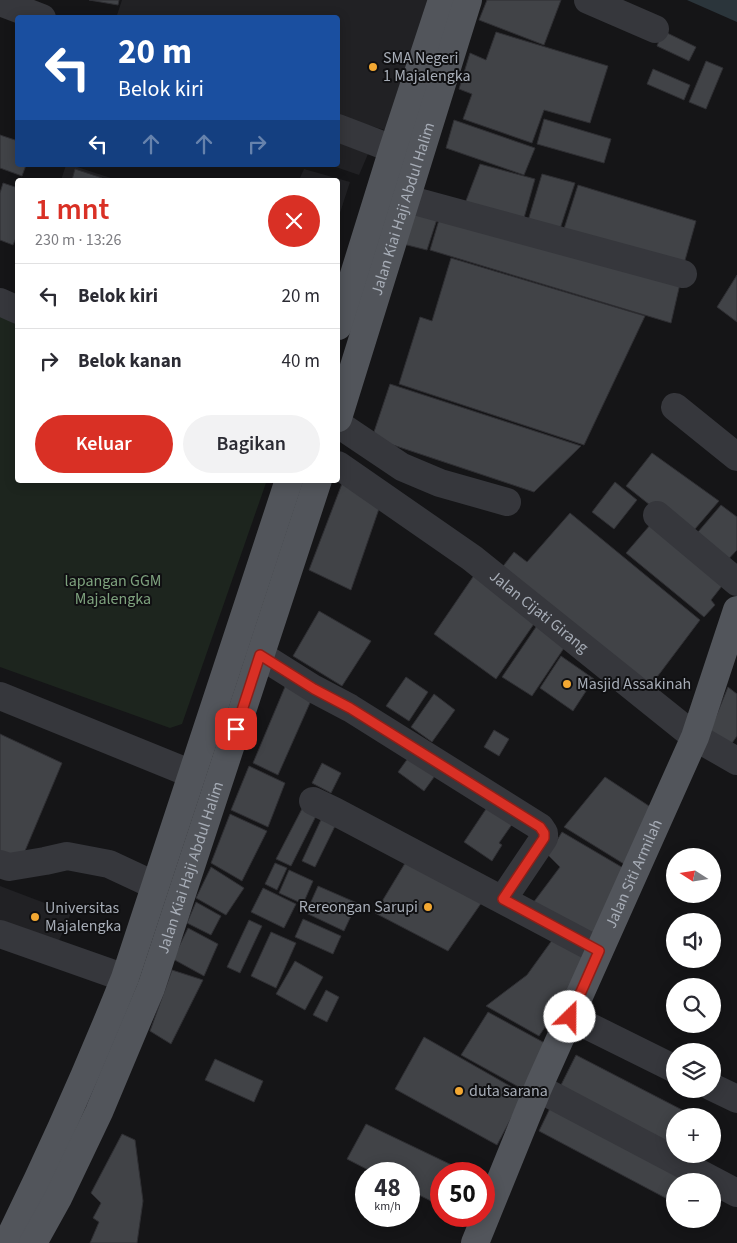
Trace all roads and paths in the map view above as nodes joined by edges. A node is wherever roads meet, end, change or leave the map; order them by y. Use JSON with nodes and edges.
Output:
{"nodes":[{"id":1,"x":55,"y":0,"type":"edge"},
{"id":2,"x":442,"y":0,"type":"edge"},
{"id":3,"x":468,"y":0,"type":"edge"},
{"id":4,"x":588,"y":0,"type":"edge"},
{"id":5,"x":0,"y":2,"type":"edge"},
{"id":6,"x":34,"y":15,"type":"edge"},
{"id":7,"x":50,"y":15,"type":"edge"},
{"id":8,"x":655,"y":29,"type":"dead end"},
{"id":9,"x":340,"y":129,"type":"edge"},
{"id":10,"x":393,"y":148,"type":"junction"},
{"id":11,"x":407,"y":198,"type":"junction"},
{"id":12,"x":683,"y":274,"type":"dead end"},
{"id":13,"x":0,"y":302,"type":"edge"},
{"id":14,"x":15,"y":309,"type":"edge"},
{"id":15,"x":340,"y":320,"type":"edge"},
{"id":16,"x":675,"y":407,"type":"dead end"},
{"id":17,"x":340,"y":412,"type":"edge"},
{"id":18,"x":340,"y":425,"type":"edge"},
{"id":19,"x":737,"y":457,"type":"edge"},
{"id":20,"x":340,"y":466,"type":"edge"},
{"id":21,"x":288,"y":483,"type":"edge"},
{"id":22,"x":317,"y":483,"type":"edge"},
{"id":23,"x":507,"y":502,"type":"dead end"},
{"id":24,"x":657,"y":515,"type":"dead end"},
{"id":25,"x":737,"y":582,"type":"edge"},
{"id":26,"x":737,"y":610,"type":"edge"},
{"id":27,"x":260,"y":655,"type":"junction"},
{"id":28,"x":0,"y":696,"type":"edge"},
{"id":29,"x":695,"y":737,"type":"junction"},
{"id":30,"x":737,"y":762,"type":"edge"},
{"id":31,"x":192,"y":774,"type":"junction"},
{"id":32,"x":313,"y":801,"type":"dead end"},
{"id":33,"x":0,"y":864,"type":"edge"},
{"id":34,"x":154,"y":885,"type":"junction"},
{"id":35,"x":503,"y":899,"type":"junction"},
{"id":36,"x":0,"y":934,"type":"edge"},
{"id":37,"x":599,"y":951,"type":"junction"},
{"id":38,"x":125,"y":978,"type":"junction"},
{"id":39,"x":151,"y":988,"type":"junction"},
{"id":40,"x":570,"y":1017,"type":"junction"},
{"id":41,"x":666,"y":1065,"type":"edge"},
{"id":42,"x":538,"y":1088,"type":"junction"},
{"id":43,"x":721,"y":1091,"type":"edge"},
{"id":44,"x":737,"y":1099,"type":"edge"},
{"id":45,"x":737,"y":1193,"type":"edge"},
{"id":46,"x":12,"y":1238,"type":"edge"},
{"id":47,"x":475,"y":1243,"type":"edge"}],
"edges":[{"from":1,"to":7,"type":"street"},
{"from":2,"to":10,"type":"main road","name":"Jalan Kiai Haji Abdul Halim"},
{"from":3,"to":11,"type":"main road","name":"Jalan Kiai Haji Abdul Halim"},
{"from":4,"to":8,"type":"street"},
{"from":5,"to":6,"type":"street"},
{"from":9,"to":10,"type":"street"},
{"from":10,"to":15,"type":"main road","name":"Jalan Kiai Haji Abdul Halim"},
{"from":11,"to":12,"type":"street"},
{"from":11,"to":17,"type":"main road","name":"Jalan Kiai Haji Abdul Halim"},
{"from":13,"to":14,"type":"street"},
{"from":16,"to":19,"type":"street"},
{"from":18,"to":23,"type":"street"},
{"from":20,"to":29,"type":"street","name":"Jalan Cijati Girang"},
{"from":21,"to":31,"type":"main road","name":"Jalan Kiai Haji Abdul Halim"},
{"from":22,"to":27,"type":"main road","name":"Jalan Kiai Haji Abdul Halim"},
{"from":24,"to":25,"type":"street"},
{"from":26,"to":29,"type":"main road","name":"Jalan Siti Armilah"},
{"from":27,"to":35,"type":"street"},
{"from":27,"to":39,"type":"main road","name":"Jalan Kiai Haji Abdul Halim"},
{"from":28,"to":31,"type":"street"},
{"from":29,"to":30,"type":"street","name":"Jalan Cijati Girang"},
{"from":29,"to":37,"type":"main road","name":"Jalan Siti Armilah"},
{"from":31,"to":34,"type":"main road","name":"Jalan Kiai Haji Abdul Halim"},
{"from":32,"to":35,"type":"street"},
{"from":33,"to":34,"type":"street"},
{"from":34,"to":38,"type":"main road","name":"Jalan Kiai Haji Abdul Halim"},
{"from":35,"to":37,"type":"street"},
{"from":36,"to":38,"type":"street"},
{"from":37,"to":40,"type":"main road","name":"Jalan Siti Armilah"},
{"from":38,"to":39,"type":"main road"},
{"from":38,"to":46,"type":"main road","name":"Jalan Kiai Haji Abdul Halim"},
{"from":39,"to":46,"type":"main road","name":"Jalan Kiai Haji Abdul Halim"},
{"from":40,"to":41,"type":"street"},
{"from":40,"to":42,"type":"main road","name":"Jalan Siti Armilah"},
{"from":42,"to":45,"type":"street"},
{"from":42,"to":47,"type":"main road","name":"Jalan Siti Armilah"},
{"from":43,"to":44,"type":"street"}]}
